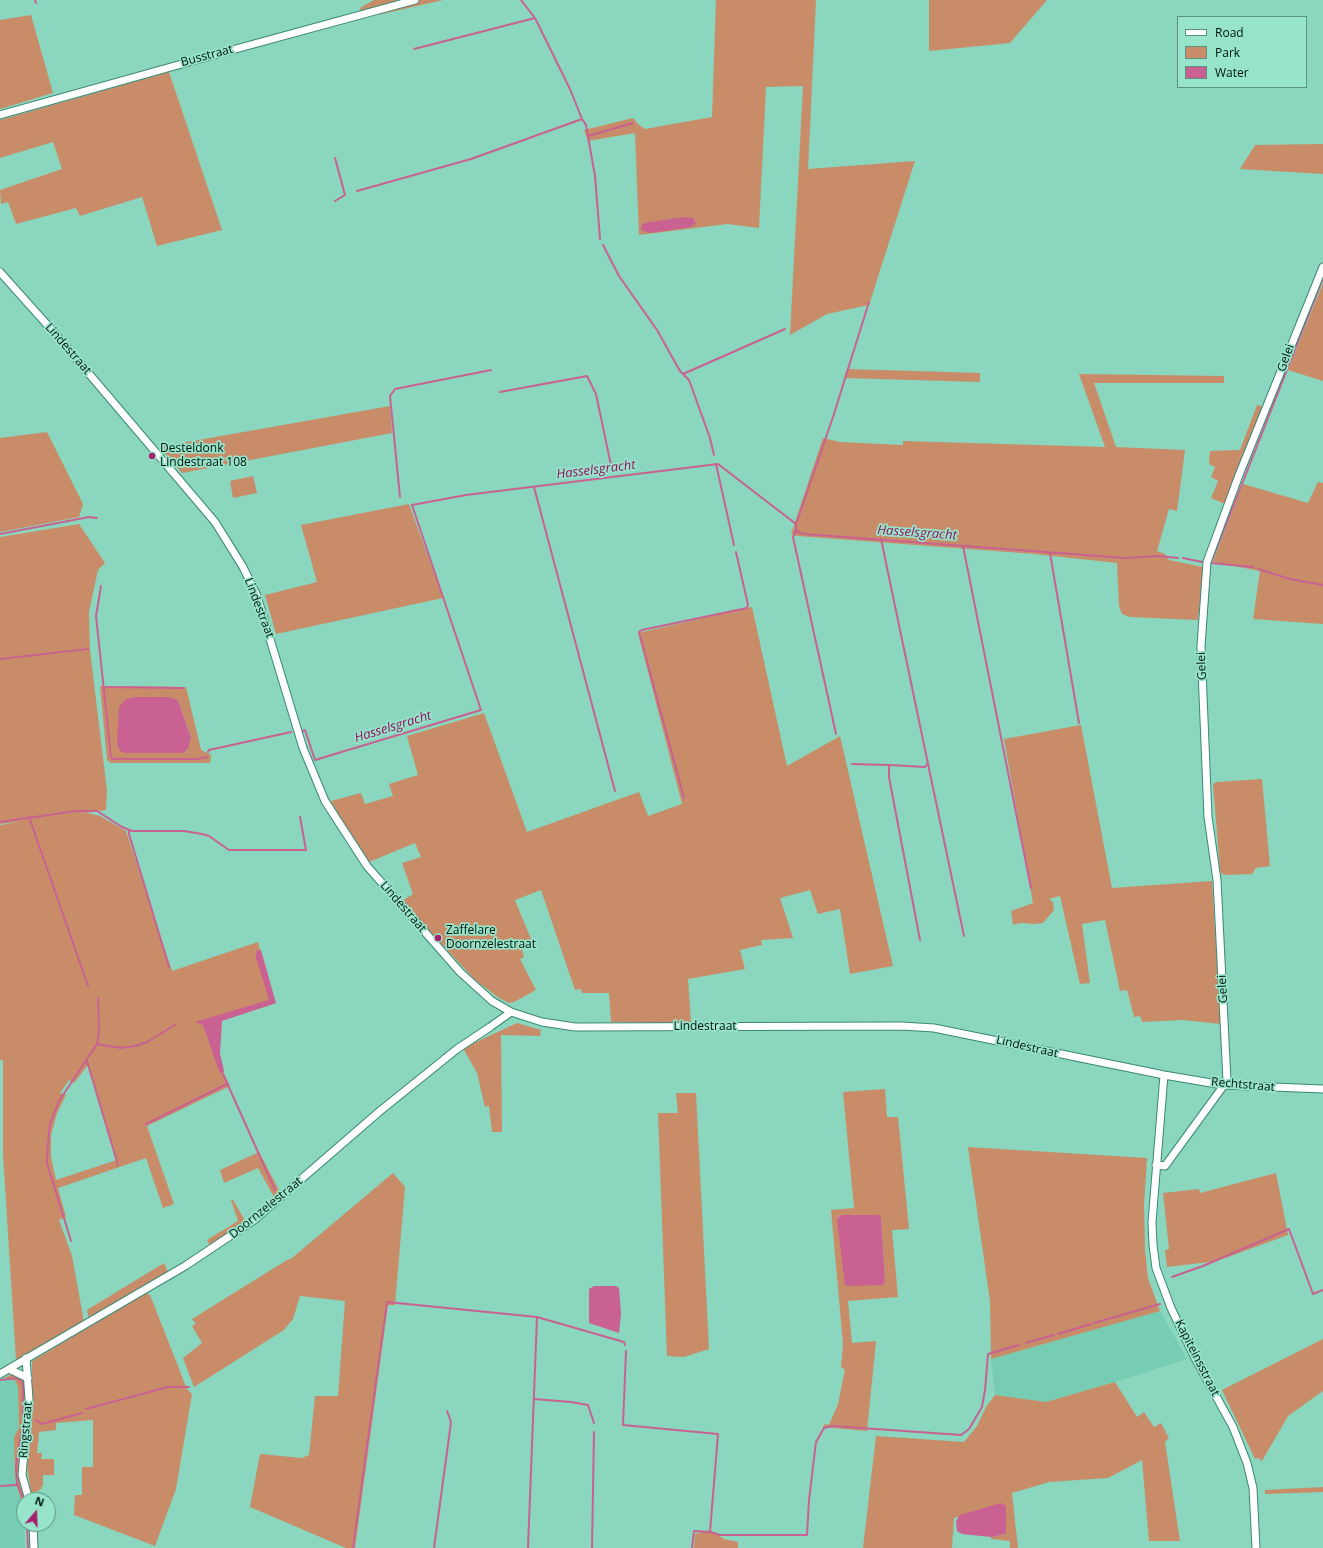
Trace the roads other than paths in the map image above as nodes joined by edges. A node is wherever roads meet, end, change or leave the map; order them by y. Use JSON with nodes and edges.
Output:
{"nodes":[{"id":1,"x":416,"y":0,"type":"edge"},
{"id":2,"x":0,"y":115,"type":"edge"},
{"id":3,"x":1323,"y":267,"type":"edge"},
{"id":4,"x":0,"y":272,"type":"edge"},
{"id":5,"x":511,"y":1012,"type":"junction"},
{"id":6,"x":1164,"y":1075,"type":"junction"},
{"id":7,"x":1223,"y":1085,"type":"junction"},
{"id":8,"x":1323,"y":1089,"type":"edge"},
{"id":9,"x":1156,"y":1165,"type":"junction"},
{"id":10,"x":26,"y":1358,"type":"junction"},
{"id":11,"x":9,"y":1369,"type":"junction"},
{"id":12,"x":0,"y":1374,"type":"edge"},
{"id":13,"x":28,"y":1378,"type":"junction"},
{"id":14,"x":27,"y":1492,"type":"edge"},
{"id":15,"x":33,"y":1532,"type":"edge"},
{"id":16,"x":34,"y":1548,"type":"edge"},
{"id":17,"x":1256,"y":1548,"type":"edge"}],
"edges":[{"from":1,"to":2,"type":"street","name":"Busstraat"},
{"from":3,"to":7,"type":"street","name":"Gelei"},
{"from":4,"to":5,"type":"street","name":"Lindestraat"},
{"from":5,"to":6,"type":"street","name":"Lindestraat"},
{"from":5,"to":10,"type":"street","name":"Doornzelestraat"},
{"from":6,"to":7,"type":"street","name":"Rechtstraat"},
{"from":6,"to":9,"type":"street","name":"Kapiteinsstraat"},
{"from":7,"to":8,"type":"street","name":"Rechtstraat"},
{"from":7,"to":9,"type":"street"},
{"from":9,"to":17,"type":"street","name":"Kapiteinsstraat"},
{"from":10,"to":11,"type":"street","name":"Doornzelestraat"},
{"from":10,"to":13,"type":"street","name":"Ringstraat"},
{"from":11,"to":12,"type":"street","name":"Doornzelestraat"},
{"from":11,"to":13,"type":"street"},
{"from":13,"to":14,"type":"street","name":"Ringstraat"},
{"from":15,"to":16,"type":"street"}]}
